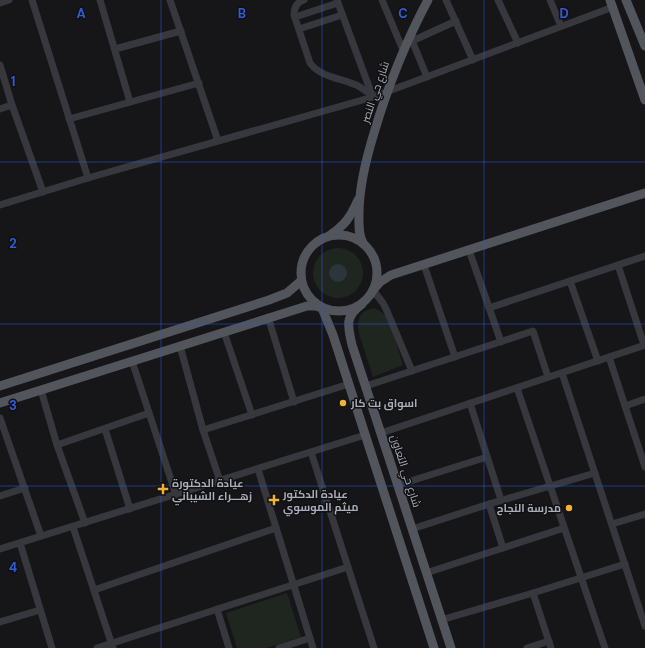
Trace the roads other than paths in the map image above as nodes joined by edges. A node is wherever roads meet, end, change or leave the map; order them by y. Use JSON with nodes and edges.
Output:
{"nodes":[{"id":1,"x":9,"y":0,"type":"edge"},
{"id":2,"x":32,"y":0,"type":"edge"},
{"id":3,"x":100,"y":0,"type":"edge"},
{"id":4,"x":170,"y":0,"type":"edge"},
{"id":5,"x":304,"y":0,"type":"edge"},
{"id":6,"x":382,"y":0,"type":"edge"},
{"id":7,"x":428,"y":0,"type":"edge"},
{"id":8,"x":446,"y":0,"type":"edge"},
{"id":9,"x":498,"y":0,"type":"edge"},
{"id":10,"x":550,"y":0,"type":"edge"},
{"id":11,"x":629,"y":1,"type":"edge"},
{"id":12,"x":338,"y":2,"type":"edge"},
{"id":13,"x":0,"y":3,"type":"edge"},
{"id":14,"x":612,"y":3,"type":"edge"},
{"id":15,"x":342,"y":15,"type":"junction"},
{"id":16,"x":295,"y":17,"type":"junction"},
{"id":17,"x":456,"y":21,"type":"junction"},
{"id":18,"x":561,"y":26,"type":"junction"},
{"id":19,"x":299,"y":29,"type":"junction"},
{"id":20,"x":181,"y":31,"type":"junction"},
{"id":21,"x":411,"y":38,"type":"junction"},
{"id":22,"x":518,"y":43,"type":"junction"},
{"id":23,"x":645,"y":46,"type":"edge"},
{"id":24,"x":115,"y":49,"type":"junction"},
{"id":25,"x":404,"y":50,"type":"junction"},
{"id":26,"x":473,"y":60,"type":"junction"},
{"id":27,"x":0,"y":65,"type":"edge"},
{"id":28,"x":427,"y":77,"type":"junction"},
{"id":29,"x":199,"y":83,"type":"junction"},
{"id":30,"x":386,"y":92,"type":"junction"},
{"id":31,"x":373,"y":97,"type":"junction"},
{"id":32,"x":645,"y":100,"type":"edge"},
{"id":33,"x":130,"y":102,"type":"junction"},
{"id":34,"x":12,"y":105,"type":"junction"},
{"id":35,"x":0,"y":109,"type":"edge"},
{"id":36,"x":70,"y":120,"type":"junction"},
{"id":37,"x":218,"y":141,"type":"junction"},
{"id":38,"x":88,"y":178,"type":"junction"},
{"id":39,"x":43,"y":192,"type":"junction"},
{"id":40,"x":645,"y":193,"type":"edge"},
{"id":41,"x":359,"y":197,"type":"junction"},
{"id":42,"x":0,"y":205,"type":"edge"},
{"id":43,"x":328,"y":237,"type":"junction"},
{"id":44,"x":363,"y":243,"type":"junction"},
{"id":45,"x":469,"y":250,"type":"junction"},
{"id":46,"x":645,"y":256,"type":"edge"},
{"id":47,"x":424,"y":265,"type":"junction"},
{"id":48,"x":618,"y":265,"type":"junction"},
{"id":49,"x":377,"y":269,"type":"junction"},
{"id":50,"x":391,"y":275,"type":"junction"},
{"id":51,"x":301,"y":281,"type":"junction"},
{"id":52,"x":570,"y":281,"type":"junction"},
{"id":53,"x":373,"y":290,"type":"junction"},
{"id":54,"x":362,"y":304,"type":"junction"},
{"id":55,"x":322,"y":308,"type":"junction"},
{"id":56,"x":489,"y":308,"type":"junction"},
{"id":57,"x":268,"y":317,"type":"junction"},
{"id":58,"x":224,"y":332,"type":"junction"},
{"id":59,"x":501,"y":342,"type":"junction"},
{"id":60,"x":645,"y":345,"type":"edge"},
{"id":61,"x":180,"y":346,"type":"junction"},
{"id":62,"x":110,"y":350,"type":"junction"},
{"id":63,"x":455,"y":357,"type":"junction"},
{"id":64,"x":609,"y":357,"type":"junction"},
{"id":65,"x":87,"y":358,"type":"junction"},
{"id":66,"x":132,"y":361,"type":"junction"},
{"id":67,"x":598,"y":361,"type":"junction"},
{"id":68,"x":115,"y":367,"type":"junction"},
{"id":69,"x":412,"y":371,"type":"junction"},
{"id":70,"x":562,"y":372,"type":"junction"},
{"id":71,"x":89,"y":375,"type":"junction"},
{"id":72,"x":548,"y":377,"type":"junction"},
{"id":73,"x":349,"y":384,"type":"junction"},
{"id":74,"x":0,"y":386,"type":"edge"},
{"id":75,"x":366,"y":386,"type":"junction"},
{"id":76,"x":517,"y":388,"type":"junction"},
{"id":77,"x":41,"y":390,"type":"junction"},
{"id":78,"x":645,"y":399,"type":"edge"},
{"id":79,"x":294,"y":402,"type":"junction"},
{"id":80,"x":0,"y":403,"type":"edge"},
{"id":81,"x":470,"y":403,"type":"junction"},
{"id":82,"x":625,"y":406,"type":"junction"},
{"id":83,"x":149,"y":413,"type":"junction"},
{"id":84,"x":252,"y":415,"type":"junction"},
{"id":85,"x":0,"y":418,"type":"edge"},
{"id":86,"x":105,"y":429,"type":"junction"},
{"id":87,"x":203,"y":430,"type":"junction"},
{"id":88,"x":381,"y":433,"type":"junction"},
{"id":89,"x":365,"y":435,"type":"junction"},
{"id":90,"x":57,"y":445,"type":"junction"},
{"id":91,"x":642,"y":449,"type":"edge"},
{"id":92,"x":311,"y":452,"type":"junction"},
{"id":93,"x":487,"y":457,"type":"junction"},
{"id":94,"x":645,"y":467,"type":"edge"},
{"id":95,"x":258,"y":469,"type":"junction"},
{"id":96,"x":595,"y":473,"type":"junction"},
{"id":97,"x":220,"y":481,"type":"junction"},
{"id":98,"x":398,"y":485,"type":"junction"},
{"id":99,"x":550,"y":486,"type":"junction"},
{"id":100,"x":25,"y":488,"type":"junction"},
{"id":101,"x":176,"y":495,"type":"junction"},
{"id":102,"x":0,"y":496,"type":"edge"},
{"id":103,"x":501,"y":500,"type":"junction"},
{"id":104,"x":489,"y":504,"type":"junction"},
{"id":105,"x":130,"y":509,"type":"junction"},
{"id":106,"x":645,"y":514,"type":"edge"},
{"id":107,"x":85,"y":523,"type":"junction"},
{"id":108,"x":612,"y":524,"type":"junction"},
{"id":109,"x":73,"y":527,"type":"junction"},
{"id":110,"x":276,"y":528,"type":"junction"},
{"id":111,"x":564,"y":528,"type":"junction"},
{"id":112,"x":412,"y":529,"type":"junction"},
{"id":113,"x":41,"y":536,"type":"junction"},
{"id":114,"x":20,"y":543,"type":"junction"},
{"id":115,"x":503,"y":548,"type":"junction"},
{"id":116,"x":0,"y":549,"type":"edge"},
{"id":117,"x":625,"y":564,"type":"junction"},
{"id":118,"x":348,"y":567,"type":"junction"},
{"id":119,"x":426,"y":573,"type":"junction"},
{"id":120,"x":581,"y":578,"type":"junction"},
{"id":121,"x":294,"y":585,"type":"junction"},
{"id":122,"x":94,"y":590,"type":"junction"},
{"id":123,"x":533,"y":593,"type":"junction"},
{"id":124,"x":217,"y":609,"type":"junction"},
{"id":125,"x":40,"y":610,"type":"junction"},
{"id":126,"x":441,"y":620,"type":"junction"},
{"id":127,"x":0,"y":622,"type":"edge"},
{"id":128,"x":645,"y":626,"type":"edge"},
{"id":129,"x":310,"y":638,"type":"junction"},
{"id":130,"x":550,"y":644,"type":"edge"},
{"id":131,"x":112,"y":646,"type":"edge"},
{"id":132,"x":52,"y":648,"type":"edge"},
{"id":133,"x":97,"y":648,"type":"edge"},
{"id":134,"x":229,"y":648,"type":"edge"},
{"id":135,"x":279,"y":648,"type":"edge"},
{"id":136,"x":313,"y":648,"type":"edge"},
{"id":137,"x":374,"y":648,"type":"edge"},
{"id":138,"x":434,"y":648,"type":"edge"},
{"id":139,"x":451,"y":648,"type":"edge"},
{"id":140,"x":527,"y":648,"type":"edge"},
{"id":141,"x":605,"y":648,"type":"edge"}],
"edges":[{"from":1,"to":13,"type":"street"},
{"from":2,"to":36,"type":"street"},
{"from":3,"to":24,"type":"street"},
{"from":4,"to":20,"type":"street"},
{"from":5,"to":16,"type":"street"},
{"from":6,"to":25,"type":"street"},
{"from":7,"to":21,"type":"main road","name":"شارع حي النصر"},
{"from":8,"to":17,"type":"street"},
{"from":9,"to":22,"type":"street"},
{"from":10,"to":18,"type":"street"},
{"from":11,"to":23,"type":"main road"},
{"from":12,"to":15,"type":"street"},
{"from":12,"to":16,"type":"street"},
{"from":14,"to":18,"type":"street"},
{"from":14,"to":32,"type":"main road"},
{"from":15,"to":19,"type":"street"},
{"from":15,"to":31,"type":"street"},
{"from":16,"to":19,"type":"street"},
{"from":17,"to":21,"type":"street"},
{"from":17,"to":26,"type":"street"},
{"from":18,"to":22,"type":"street"},
{"from":19,"to":31,"type":"street"},
{"from":20,"to":24,"type":"street"},
{"from":20,"to":29,"type":"street"},
{"from":21,"to":25,"type":"main road","name":"شارع حي النصر"},
{"from":21,"to":28,"type":"street"},
{"from":22,"to":26,"type":"street"},
{"from":24,"to":33,"type":"street"},
{"from":25,"to":30,"type":"main road","name":"شارع حي النصر"},
{"from":26,"to":28,"type":"street"},
{"from":27,"to":34,"type":"street"},
{"from":28,"to":30,"type":"street"},
{"from":29,"to":33,"type":"street"},
{"from":29,"to":37,"type":"street"},
{"from":30,"to":31,"type":"street"},
{"from":30,"to":41,"type":"main road","name":"شارع حي النصر"},
{"from":31,"to":37,"type":"street"},
{"from":33,"to":36,"type":"street"},
{"from":34,"to":35,"type":"street"},
{"from":34,"to":39,"type":"street"},
{"from":36,"to":38,"type":"street"},
{"from":37,"to":38,"type":"street"},
{"from":38,"to":39,"type":"street"},
{"from":39,"to":42,"type":"street"},
{"from":40,"to":45,"type":"main road"},
{"from":41,"to":43,"type":"main road"},
{"from":41,"to":44,"type":"main road"},
{"from":43,"to":44,"type":"main road"},
{"from":43,"to":51,"type":"main road"},
{"from":44,"to":49,"type":"main road"},
{"from":45,"to":47,"type":"main road"},
{"from":45,"to":56,"type":"street"},
{"from":46,"to":48,"type":"street"},
{"from":47,"to":50,"type":"main road"},
{"from":47,"to":63,"type":"street"},
{"from":48,"to":52,"type":"street"},
{"from":48,"to":60,"type":"street"},
{"from":49,"to":50,"type":"main road"},
{"from":49,"to":53,"type":"main road"},
{"from":50,"to":53,"type":"main road"},
{"from":51,"to":55,"type":"main road"},
{"from":51,"to":62,"type":"main road"},
{"from":52,"to":56,"type":"street"},
{"from":52,"to":67,"type":"street"},
{"from":53,"to":54,"type":"main road"},
{"from":53,"to":69,"type":"street"},
{"from":54,"to":55,"type":"main road"},
{"from":54,"to":75,"type":"main road","name":"شارع حي التعاون"},
{"from":55,"to":57,"type":"main road"},
{"from":55,"to":73,"type":"main road"},
{"from":56,"to":59,"type":"street"},
{"from":57,"to":58,"type":"main road"},
{"from":57,"to":79,"type":"street"},
{"from":58,"to":61,"type":"main road"},
{"from":58,"to":84,"type":"street"},
{"from":59,"to":63,"type":"street"},
{"from":59,"to":72,"type":"street"},
{"from":60,"to":64,"type":"street"},
{"from":61,"to":66,"type":"main road"},
{"from":61,"to":87,"type":"street"},
{"from":62,"to":65,"type":"main road"},
{"from":62,"to":68,"type":"main road"},
{"from":63,"to":69,"type":"street"},
{"from":64,"to":67,"type":"street"},
{"from":64,"to":82,"type":"street"},
{"from":65,"to":71,"type":"main road"},
{"from":65,"to":74,"type":"main road"},
{"from":66,"to":68,"type":"main road"},
{"from":66,"to":83,"type":"street"},
{"from":67,"to":70,"type":"street"},
{"from":68,"to":71,"type":"main road"},
{"from":69,"to":75,"type":"street"},
{"from":70,"to":72,"type":"street"},
{"from":70,"to":96,"type":"street"},
{"from":71,"to":77,"type":"main road"},
{"from":72,"to":76,"type":"street"},
{"from":73,"to":79,"type":"street"},
{"from":73,"to":89,"type":"main road"},
{"from":75,"to":88,"type":"main road","name":"شارع حي التعاون"},
{"from":76,"to":81,"type":"street"},
{"from":76,"to":99,"type":"street"},
{"from":77,"to":80,"type":"main road"},
{"from":77,"to":90,"type":"street"},
{"from":78,"to":82,"type":"street"},
{"from":79,"to":84,"type":"street"},
{"from":81,"to":88,"type":"street"},
{"from":81,"to":93,"type":"street"},
{"from":82,"to":91,"type":"street"},
{"from":83,"to":86,"type":"street"},
{"from":83,"to":101,"type":"street"},
{"from":84,"to":87,"type":"street"},
{"from":85,"to":100,"type":"street"},
{"from":86,"to":90,"type":"street"},
{"from":86,"to":105,"type":"street"},
{"from":87,"to":97,"type":"street"},
{"from":88,"to":98,"type":"main road","name":"شارع حي التعاون"},
{"from":89,"to":92,"type":"street"},
{"from":89,"to":138,"type":"main road"},
{"from":90,"to":107,"type":"street"},
{"from":91,"to":94,"type":"street"},
{"from":92,"to":95,"type":"street"},
{"from":92,"to":118,"type":"street"},
{"from":93,"to":98,"type":"street"},
{"from":93,"to":103,"type":"street"},
{"from":95,"to":97,"type":"street"},
{"from":95,"to":110,"type":"street"},
{"from":96,"to":99,"type":"street"},
{"from":96,"to":108,"type":"street"},
{"from":97,"to":101,"type":"street"},
{"from":98,"to":112,"type":"main road","name":"شارع حي التعاون"},
{"from":99,"to":103,"type":"street"},
{"from":99,"to":111,"type":"street"},
{"from":100,"to":102,"type":"street"},
{"from":100,"to":113,"type":"street"},
{"from":101,"to":105,"type":"street"},
{"from":103,"to":104,"type":"street"},
{"from":104,"to":112,"type":"street"},
{"from":104,"to":115,"type":"street"},
{"from":105,"to":107,"type":"street"},
{"from":106,"to":108,"type":"street"},
{"from":107,"to":109,"type":"street"},
{"from":108,"to":117,"type":"street"},
{"from":109,"to":113,"type":"street"},
{"from":109,"to":122,"type":"street"},
{"from":110,"to":121,"type":"street"},
{"from":110,"to":122,"type":"street"},
{"from":111,"to":115,"type":"street"},
{"from":111,"to":120,"type":"street"},
{"from":112,"to":119,"type":"main road","name":"شارع حي التعاون"},
{"from":113,"to":114,"type":"street"},
{"from":114,"to":116,"type":"street"},
{"from":114,"to":125,"type":"street"},
{"from":115,"to":119,"type":"street"},
{"from":117,"to":120,"type":"street"},
{"from":117,"to":128,"type":"street"},
{"from":118,"to":121,"type":"street"},
{"from":118,"to":137,"type":"street"},
{"from":119,"to":126,"type":"main road","name":"شارع حي التعاون"},
{"from":120,"to":123,"type":"street"},
{"from":120,"to":141,"type":"street"},
{"from":121,"to":124,"type":"street"},
{"from":121,"to":129,"type":"street"},
{"from":122,"to":131,"type":"street"},
{"from":123,"to":126,"type":"street"},
{"from":123,"to":130,"type":"street"},
{"from":124,"to":131,"type":"street"},
{"from":124,"to":134,"type":"street"},
{"from":125,"to":127,"type":"street"},
{"from":125,"to":132,"type":"street"},
{"from":126,"to":139,"type":"main road","name":"شارع حي التعاون"},
{"from":129,"to":135,"type":"street"},
{"from":129,"to":136,"type":"street"},
{"from":130,"to":140,"type":"street"},
{"from":131,"to":133,"type":"street"}]}
